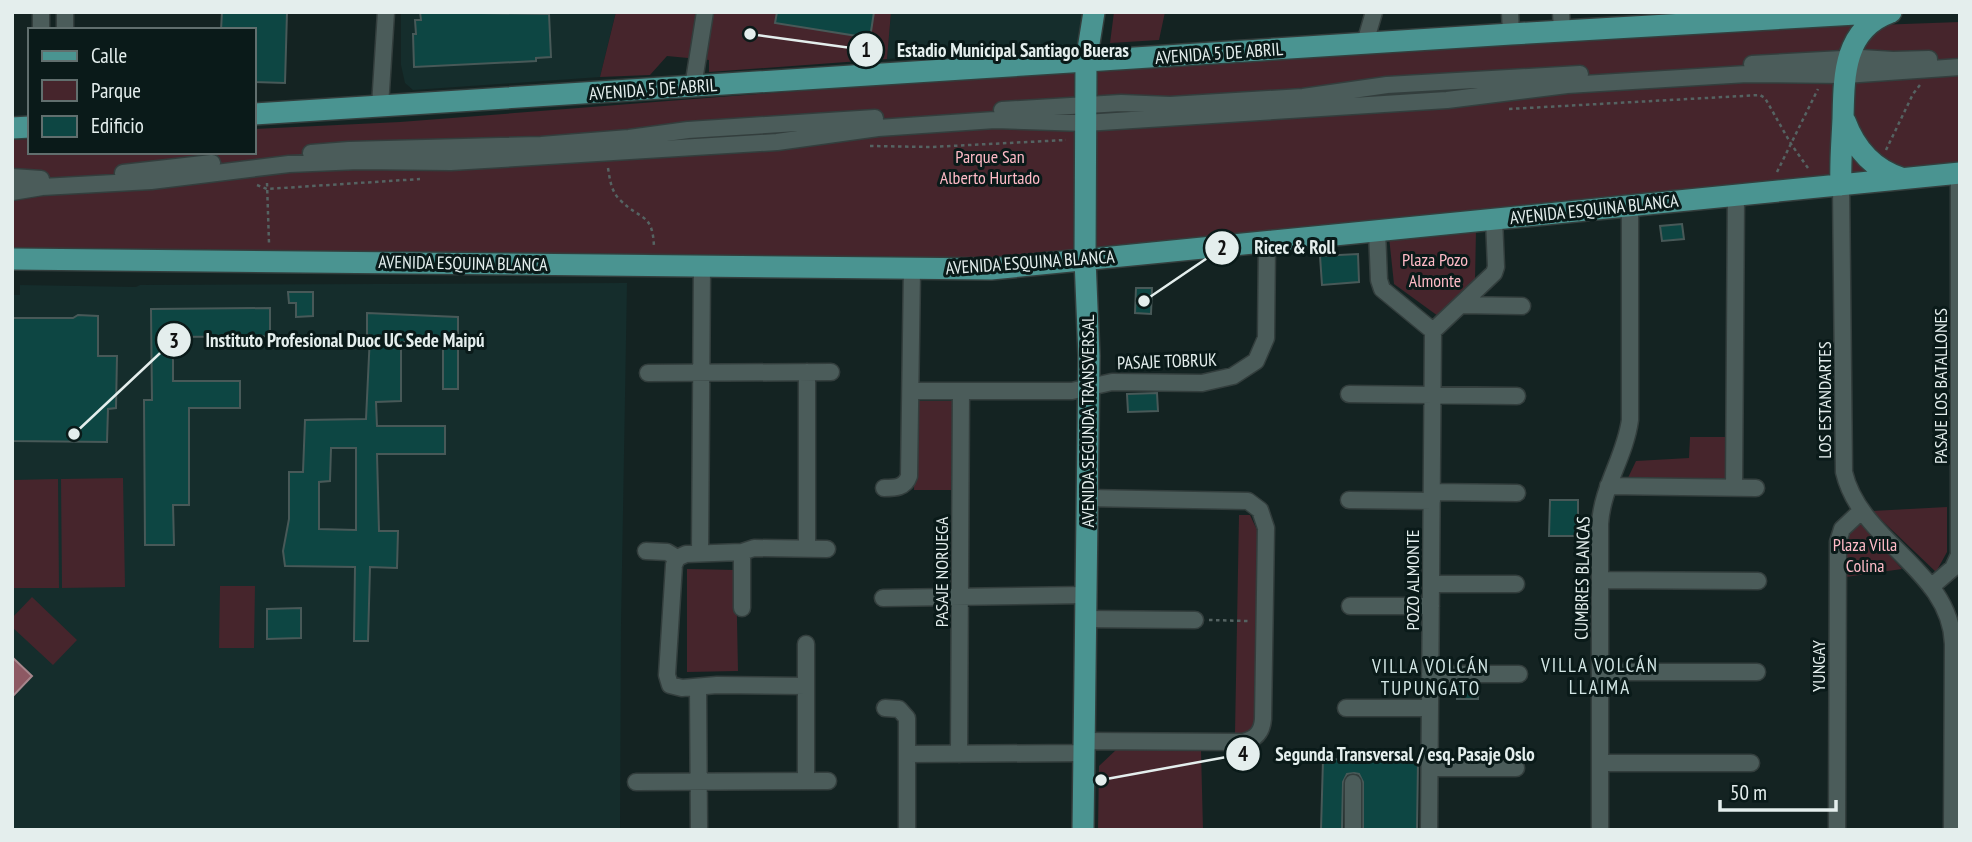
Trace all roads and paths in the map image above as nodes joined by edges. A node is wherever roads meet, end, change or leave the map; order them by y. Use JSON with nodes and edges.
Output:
{"nodes":[{"id":1,"x":386,"y":12,"type":"edge"},
{"id":2,"x":705,"y":12,"type":"edge"},
{"id":3,"x":1094,"y":12,"type":"edge"},
{"id":4,"x":1374,"y":12,"type":"edge"},
{"id":5,"x":1891,"y":12,"type":"edge"},
{"id":6,"x":1845,"y":13,"type":"edge"},
{"id":7,"x":1800,"y":15,"type":"edge"},
{"id":8,"x":1562,"y":21,"type":"edge"},
{"id":9,"x":1511,"y":23,"type":"edge"},
{"id":10,"x":1365,"y":43,"type":"junction"},
{"id":11,"x":1960,"y":57,"type":"edge"},
{"id":12,"x":1086,"y":62,"type":"junction"},
{"id":13,"x":1846,"y":67,"type":"junction"},
{"id":14,"x":1960,"y":67,"type":"edge"},
{"id":15,"x":1924,"y":81,"type":"dead end"},
{"id":16,"x":693,"y":87,"type":"junction"},
{"id":17,"x":1818,"y":89,"type":"dead end"},
{"id":18,"x":380,"y":106,"type":"junction"},
{"id":19,"x":1507,"y":110,"type":"dead end"},
{"id":20,"x":256,"y":114,"type":"edge"},
{"id":21,"x":1843,"y":116,"type":"junction"},
{"id":22,"x":1085,"y":122,"type":"junction"},
{"id":23,"x":1791,"y":144,"type":"junction"},
{"id":24,"x":859,"y":147,"type":"dead end"},
{"id":25,"x":1886,"y":150,"type":"dead end"},
{"id":26,"x":606,"y":160,"type":"dead end"},
{"id":27,"x":266,"y":166,"type":"junction"},
{"id":28,"x":1813,"y":171,"type":"dead end"},
{"id":29,"x":1960,"y":173,"type":"edge"},
{"id":30,"x":12,"y":177,"type":"edge"},
{"id":31,"x":425,"y":178,"type":"dead end"},
{"id":32,"x":1774,"y":178,"type":"dead end"},
{"id":33,"x":1903,"y":179,"type":"junction"},
{"id":34,"x":254,"y":183,"type":"dead end"},
{"id":35,"x":1841,"y":185,"type":"junction"},
{"id":36,"x":267,"y":189,"type":"junction"},
{"id":37,"x":12,"y":192,"type":"edge"},
{"id":38,"x":1736,"y":195,"type":"junction"},
{"id":39,"x":1630,"y":206,"type":"junction"},
{"id":40,"x":1494,"y":219,"type":"junction"},
{"id":41,"x":1377,"y":231,"type":"junction"},
{"id":42,"x":1267,"y":242,"type":"junction"},
{"id":43,"x":12,"y":258,"type":"edge"},
{"id":44,"x":1085,"y":259,"type":"junction"},
{"id":45,"x":260,"y":261,"type":"junction"},
{"id":46,"x":654,"y":266,"type":"junction"},
{"id":47,"x":702,"y":266,"type":"junction"},
{"id":48,"x":912,"y":269,"type":"junction"},
{"id":49,"x":1461,"y":305,"type":"junction"},
{"id":50,"x":1522,"y":306,"type":"dead end"},
{"id":51,"x":1433,"y":331,"type":"junction"},
{"id":52,"x":807,"y":372,"type":"junction"},
{"id":53,"x":831,"y":372,"type":"dead end"},
{"id":54,"x":648,"y":373,"type":"dead end"},
{"id":55,"x":701,"y":373,"type":"junction"},
{"id":56,"x":1088,"y":386,"type":"junction"},
{"id":57,"x":911,"y":391,"type":"junction"},
{"id":58,"x":961,"y":391,"type":"junction"},
{"id":59,"x":1349,"y":394,"type":"dead end"},
{"id":60,"x":1433,"y":395,"type":"junction"},
{"id":61,"x":1517,"y":396,"type":"dead end"},
{"id":62,"x":1608,"y":486,"type":"junction"},
{"id":63,"x":884,"y":488,"type":"dead end"},
{"id":64,"x":1734,"y":488,"type":"junction"},
{"id":65,"x":1756,"y":488,"type":"dead end"},
{"id":66,"x":1517,"y":493,"type":"dead end"},
{"id":67,"x":1432,"y":497,"type":"junction"},
{"id":68,"x":1087,"y":498,"type":"junction"},
{"id":69,"x":1349,"y":500,"type":"dead end"},
{"id":70,"x":1861,"y":511,"type":"junction"},
{"id":71,"x":807,"y":549,"type":"junction"},
{"id":72,"x":827,"y":549,"type":"dead end"},
{"id":73,"x":646,"y":551,"type":"dead end"},
{"id":74,"x":741,"y":552,"type":"junction"},
{"id":75,"x":701,"y":553,"type":"junction"},
{"id":76,"x":677,"y":558,"type":"junction"},
{"id":77,"x":1600,"y":580,"type":"junction"},
{"id":78,"x":1758,"y":582,"type":"dead end"},
{"id":79,"x":1431,"y":584,"type":"junction"},
{"id":80,"x":1516,"y":584,"type":"dead end"},
{"id":81,"x":1931,"y":587,"type":"junction"},
{"id":82,"x":1086,"y":595,"type":"junction"},
{"id":83,"x":960,"y":597,"type":"junction"},
{"id":84,"x":883,"y":598,"type":"dead end"},
{"id":85,"x":1350,"y":606,"type":"dead end"},
{"id":86,"x":1431,"y":606,"type":"junction"},
{"id":87,"x":742,"y":608,"type":"dead end"},
{"id":88,"x":1086,"y":619,"type":"junction"},
{"id":89,"x":1195,"y":620,"type":"joint"},
{"id":90,"x":1265,"y":621,"type":"junction"},
{"id":91,"x":806,"y":643,"type":"dead end"},
{"id":92,"x":1600,"y":672,"type":"junction"},
{"id":93,"x":1757,"y":672,"type":"dead end"},
{"id":94,"x":1430,"y":674,"type":"junction"},
{"id":95,"x":1519,"y":674,"type":"dead end"},
{"id":96,"x":806,"y":686,"type":"junction"},
{"id":97,"x":698,"y":688,"type":"junction"},
{"id":98,"x":885,"y":708,"type":"dead end"},
{"id":99,"x":1346,"y":708,"type":"dead end"},
{"id":100,"x":1430,"y":708,"type":"junction"},
{"id":101,"x":1084,"y":747,"type":"junction"},
{"id":102,"x":907,"y":754,"type":"junction"},
{"id":103,"x":959,"y":754,"type":"junction"},
{"id":104,"x":1751,"y":763,"type":"dead end"},
{"id":105,"x":1600,"y":764,"type":"junction"},
{"id":106,"x":1430,"y":768,"type":"junction"},
{"id":107,"x":1516,"y":768,"type":"dead end"},
{"id":108,"x":698,"y":781,"type":"junction"},
{"id":109,"x":806,"y":781,"type":"junction"},
{"id":110,"x":828,"y":781,"type":"dead end"},
{"id":111,"x":636,"y":782,"type":"dead end"},
{"id":112,"x":1353,"y":783,"type":"dead end"},
{"id":113,"x":699,"y":830,"type":"edge"},
{"id":114,"x":907,"y":830,"type":"edge"},
{"id":115,"x":1083,"y":830,"type":"edge"},
{"id":116,"x":1353,"y":830,"type":"edge"},
{"id":117,"x":1429,"y":830,"type":"edge"},
{"id":118,"x":1600,"y":830,"type":"edge"},
{"id":119,"x":1837,"y":830,"type":"edge"},
{"id":120,"x":1952,"y":830,"type":"edge"}],
"edges":[{"from":1,"to":18,"type":"street"},
{"from":2,"to":16,"type":"street"},
{"from":3,"to":12,"type":"main road","name":"AVENIDA SEGUNDA TRANSVERSAL"},
{"from":4,"to":10,"type":"street"},
{"from":5,"to":6,"type":"main road","name":"AVENIDA 5 DE ABRIL"},
{"from":5,"to":13,"type":"main road"},
{"from":6,"to":7,"type":"main road","name":"AVENIDA 5 DE ABRIL"},
{"from":7,"to":8,"type":"main road","name":"AVENIDA 5 DE ABRIL"},
{"from":8,"to":9,"type":"main road","name":"AVENIDA 5 DE ABRIL"},
{"from":9,"to":10,"type":"main road","name":"AVENIDA 5 DE ABRIL"},
{"from":10,"to":12,"type":"main road","name":"AVENIDA 5 DE ABRIL"},
{"from":11,"to":13,"type":"street"},
{"from":12,"to":16,"type":"main road","name":"AVENIDA 5 DE ABRIL"},
{"from":12,"to":22,"type":"main road","name":"AVENIDA SEGUNDA TRANSVERSAL"},
{"from":13,"to":14,"type":"street"},
{"from":13,"to":21,"type":"main road"},
{"from":13,"to":22,"type":"street"},
{"from":15,"to":25,"type":"path"},
{"from":16,"to":18,"type":"main road","name":"AVENIDA 5 DE ABRIL"},
{"from":17,"to":23,"type":"path"},
{"from":18,"to":20,"type":"main road","name":"AVENIDA 5 DE ABRIL"},
{"from":19,"to":23,"type":"path"},
{"from":21,"to":33,"type":"main road"},
{"from":21,"to":35,"type":"main road"},
{"from":22,"to":24,"type":"path"},
{"from":22,"to":27,"type":"street"},
{"from":22,"to":30,"type":"street"},
{"from":22,"to":44,"type":"main road","name":"AVENIDA SEGUNDA TRANSVERSAL"},
{"from":23,"to":28,"type":"path"},
{"from":23,"to":32,"type":"path"},
{"from":26,"to":46,"type":"path"},
{"from":27,"to":36,"type":"path"},
{"from":27,"to":37,"type":"street"},
{"from":29,"to":33,"type":"main road","name":"AVENIDA ESQUINA BLANCA"},
{"from":29,"to":81,"type":"street","name":"PASAJE LOS BATALLONES"},
{"from":31,"to":36,"type":"path"},
{"from":33,"to":35,"type":"main road","name":"AVENIDA ESQUINA BLANCA"},
{"from":34,"to":36,"type":"path"},
{"from":35,"to":38,"type":"main road","name":"AVENIDA ESQUINA BLANCA"},
{"from":35,"to":70,"type":"street","name":"LOS ESTANDARTES"},
{"from":36,"to":45,"type":"path"},
{"from":38,"to":39,"type":"main road","name":"AVENIDA ESQUINA BLANCA"},
{"from":38,"to":64,"type":"street"},
{"from":39,"to":40,"type":"main road","name":"AVENIDA ESQUINA BLANCA"},
{"from":39,"to":62,"type":"street","name":"CUMBRES BLANCAS"},
{"from":40,"to":41,"type":"main road","name":"AVENIDA ESQUINA BLANCA"},
{"from":40,"to":49,"type":"street"},
{"from":41,"to":42,"type":"main road","name":"AVENIDA ESQUINA BLANCA"},
{"from":41,"to":51,"type":"street"},
{"from":42,"to":44,"type":"main road","name":"AVENIDA ESQUINA BLANCA"},
{"from":42,"to":56,"type":"street","name":"PASAJE TOBRUK"},
{"from":43,"to":45,"type":"main road","name":"AVENIDA ESQUINA BLANCA"},
{"from":44,"to":48,"type":"main road","name":"AVENIDA ESQUINA BLANCA"},
{"from":44,"to":56,"type":"main road","name":"AVENIDA SEGUNDA TRANSVERSAL"},
{"from":45,"to":46,"type":"main road","name":"AVENIDA ESQUINA BLANCA"},
{"from":46,"to":47,"type":"main road","name":"AVENIDA ESQUINA BLANCA"},
{"from":47,"to":48,"type":"main road","name":"AVENIDA ESQUINA BLANCA"},
{"from":47,"to":55,"type":"street"},
{"from":48,"to":57,"type":"street"},
{"from":49,"to":50,"type":"street"},
{"from":49,"to":51,"type":"street"},
{"from":51,"to":60,"type":"street","name":"POZO ALMONTE"},
{"from":52,"to":53,"type":"street"},
{"from":52,"to":55,"type":"street"},
{"from":52,"to":71,"type":"street"},
{"from":54,"to":55,"type":"street"},
{"from":55,"to":75,"type":"street"},
{"from":56,"to":58,"type":"street","name":"PASAJE TOBRUK"},
{"from":56,"to":68,"type":"main road","name":"AVENIDA SEGUNDA TRANSVERSAL"},
{"from":57,"to":58,"type":"street","name":"PASAJE TOBRUK"},
{"from":57,"to":63,"type":"street"},
{"from":58,"to":83,"type":"street","name":"PASAJE NORUEGA"},
{"from":59,"to":60,"type":"street"},
{"from":60,"to":61,"type":"street"},
{"from":60,"to":67,"type":"street","name":"POZO ALMONTE"},
{"from":62,"to":64,"type":"street"},
{"from":62,"to":77,"type":"street","name":"CUMBRES BLANCAS"},
{"from":64,"to":65,"type":"street"},
{"from":66,"to":67,"type":"street"},
{"from":67,"to":69,"type":"street"},
{"from":67,"to":79,"type":"street","name":"POZO ALMONTE"},
{"from":68,"to":82,"type":"main road","name":"AVENIDA SEGUNDA TRANSVERSAL"},
{"from":68,"to":90,"type":"street"},
{"from":70,"to":81,"type":"street","name":"LOS ESTANDARTES"},
{"from":70,"to":119,"type":"street","name":"YUNGAY"},
{"from":71,"to":72,"type":"street"},
{"from":71,"to":74,"type":"street"},
{"from":73,"to":76,"type":"street"},
{"from":74,"to":75,"type":"street"},
{"from":74,"to":87,"type":"street"},
{"from":75,"to":76,"type":"street"},
{"from":76,"to":97,"type":"street"},
{"from":77,"to":78,"type":"street"},
{"from":77,"to":92,"type":"street","name":"CUMBRES BLANCAS"},
{"from":79,"to":80,"type":"street"},
{"from":79,"to":86,"type":"street","name":"POZO ALMONTE"},
{"from":81,"to":120,"type":"street","name":"LOS ESTANDARTES"},
{"from":82,"to":83,"type":"street"},
{"from":82,"to":88,"type":"main road","name":"AVENIDA SEGUNDA TRANSVERSAL"},
{"from":83,"to":84,"type":"street"},
{"from":83,"to":103,"type":"street","name":"PASAJE NORUEGA"},
{"from":85,"to":86,"type":"street"},
{"from":86,"to":94,"type":"street","name":"POZO ALMONTE"},
{"from":88,"to":89,"type":"street"},
{"from":88,"to":101,"type":"main road","name":"AVENIDA SEGUNDA TRANSVERSAL"},
{"from":89,"to":90,"type":"path"},
{"from":90,"to":101,"type":"street"},
{"from":91,"to":96,"type":"street"},
{"from":92,"to":93,"type":"street"},
{"from":92,"to":105,"type":"street","name":"CUMBRES BLANCAS"},
{"from":94,"to":95,"type":"street"},
{"from":94,"to":100,"type":"street","name":"POZO ALMONTE"},
{"from":96,"to":97,"type":"street"},
{"from":96,"to":109,"type":"street"},
{"from":97,"to":108,"type":"street"},
{"from":98,"to":102,"type":"street"},
{"from":99,"to":100,"type":"street"},
{"from":100,"to":106,"type":"street","name":"POZO ALMONTE"},
{"from":101,"to":103,"type":"street"},
{"from":101,"to":115,"type":"main road","name":"AVENIDA SEGUNDA TRANSVERSAL"},
{"from":102,"to":103,"type":"street"},
{"from":102,"to":114,"type":"street"},
{"from":104,"to":105,"type":"street"},
{"from":105,"to":118,"type":"street","name":"CUMBRES BLANCAS"},
{"from":106,"to":107,"type":"street"},
{"from":106,"to":117,"type":"street","name":"POZO ALMONTE"},
{"from":108,"to":109,"type":"street"},
{"from":108,"to":111,"type":"street"},
{"from":108,"to":113,"type":"street"},
{"from":109,"to":110,"type":"street"},
{"from":112,"to":116,"type":"street"}]}
